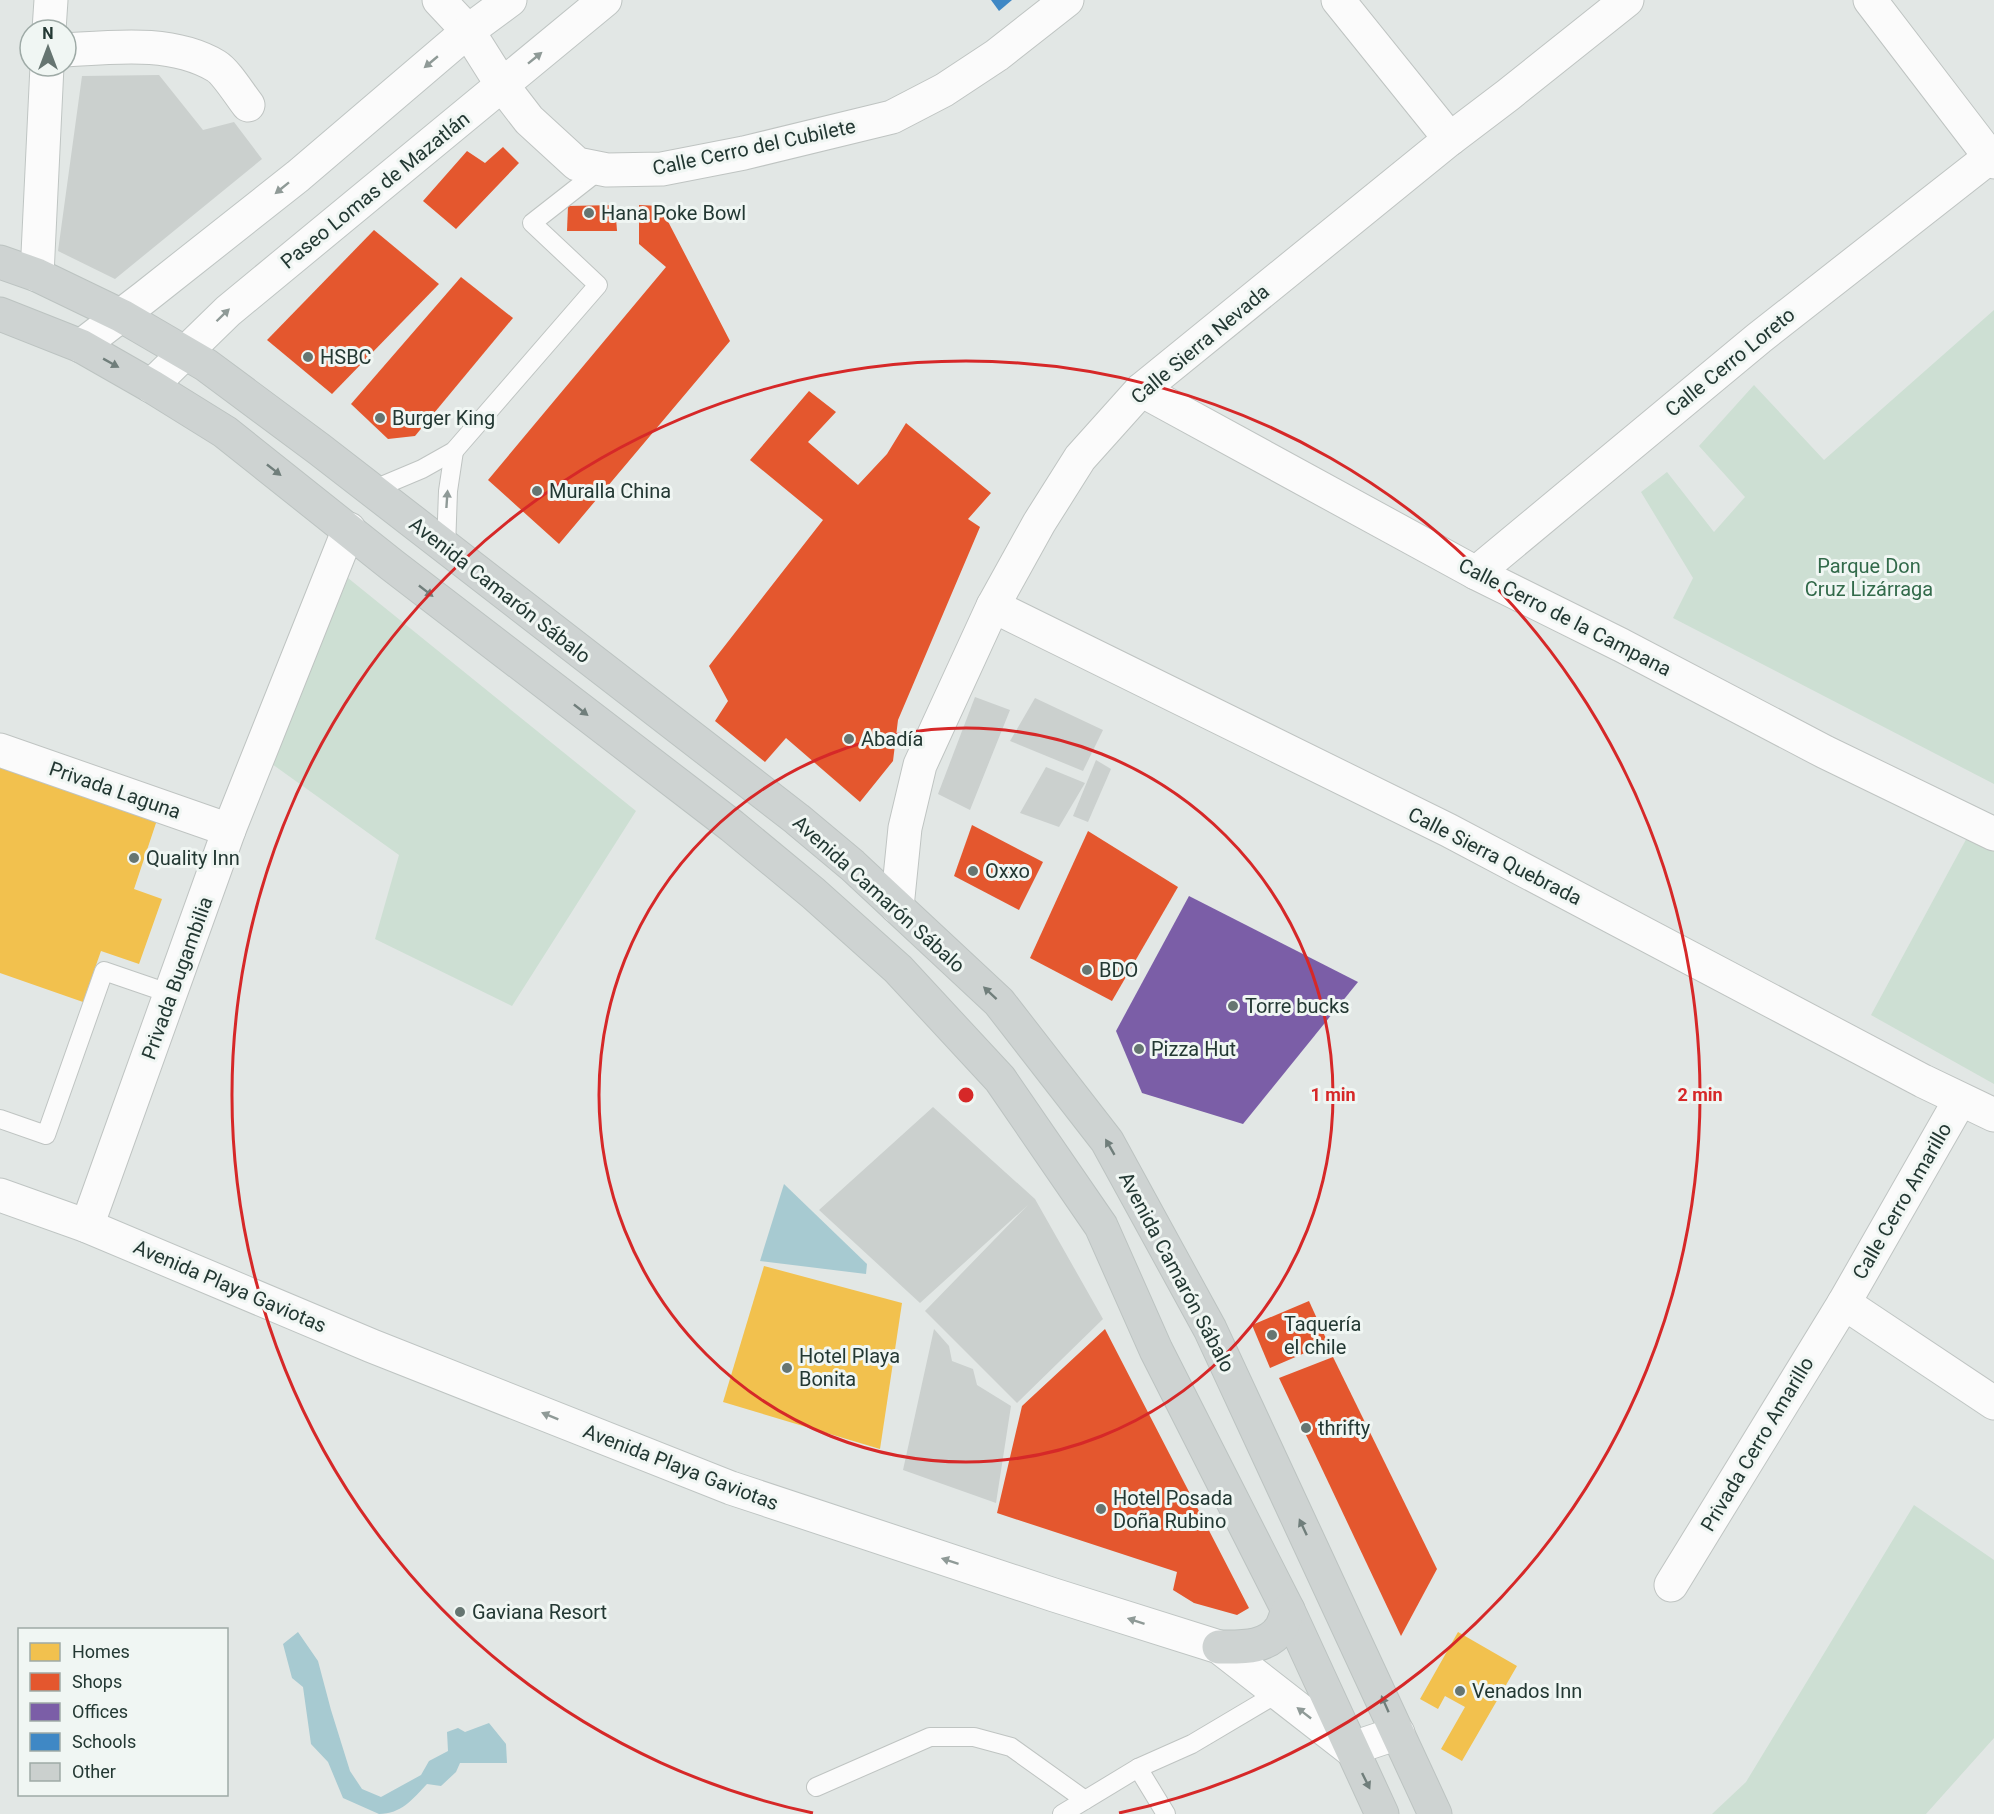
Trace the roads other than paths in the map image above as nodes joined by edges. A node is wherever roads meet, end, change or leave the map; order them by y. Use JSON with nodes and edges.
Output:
{"nodes":[{"id":1,"x":51,"y":0,"type":"edge"},
{"id":2,"x":439,"y":0,"type":"edge"},
{"id":3,"x":510,"y":0,"type":"edge"},
{"id":4,"x":605,"y":0,"type":"edge"},
{"id":5,"x":1067,"y":0,"type":"edge"},
{"id":6,"x":1338,"y":0,"type":"edge"},
{"id":7,"x":1627,"y":0,"type":"edge"},
{"id":8,"x":1870,"y":0,"type":"edge"},
{"id":9,"x":50,"y":18,"type":"edge"},
{"id":10,"x":468,"y":31,"type":"junction"},
{"id":11,"x":78,"y":49,"type":"edge"},
{"id":12,"x":47,"y":78,"type":"edge"},
{"id":13,"x":501,"y":85,"type":"junction"},
{"id":14,"x":248,"y":105,"type":"dead end"},
{"id":15,"x":1450,"y":139,"type":"junction"},
{"id":16,"x":1992,"y":160,"type":"edge"},
{"id":17,"x":600,"y":169,"type":"junction"},
{"id":18,"x":0,"y":262,"type":"edge"},
{"id":19,"x":37,"y":275,"type":"junction"},
{"id":20,"x":0,"y":314,"type":"edge"},
{"id":21,"x":122,"y":316,"type":"junction"},
{"id":22,"x":81,"y":346,"type":"junction"},
{"id":23,"x":186,"y":352,"type":"junction"},
{"id":24,"x":151,"y":386,"type":"junction"},
{"id":25,"x":1142,"y":390,"type":"junction"},
{"id":26,"x":454,"y":451,"type":"junction"},
{"id":27,"x":372,"y":490,"type":"junction"},
{"id":28,"x":350,"y":529,"type":"junction"},
{"id":29,"x":446,"y":548,"type":"junction"},
{"id":30,"x":1476,"y":573,"type":"junction"},
{"id":31,"x":993,"y":606,"type":"junction"},
{"id":32,"x":0,"y":750,"type":"edge"},
{"id":33,"x":229,"y":830,"type":"junction"},
{"id":34,"x":1994,"y":834,"type":"edge"},
{"id":35,"x":897,"y":907,"type":"junction"},
{"id":36,"x":171,"y":994,"type":"junction"},
{"id":37,"x":1960,"y":1100,"type":"junction"},
{"id":38,"x":1994,"y":1115,"type":"edge"},
{"id":39,"x":0,"y":1119,"type":"edge"},
{"id":40,"x":0,"y":1196,"type":"edge"},
{"id":41,"x":87,"y":1227,"type":"junction"},
{"id":42,"x":1844,"y":1303,"type":"junction"},
{"id":43,"x":1994,"y":1403,"type":"edge"},
{"id":44,"x":1671,"y":1585,"type":"dead end"},
{"id":45,"x":1288,"y":1610,"type":"junction"},
{"id":46,"x":1219,"y":1647,"type":"junction"},
{"id":47,"x":1278,"y":1693,"type":"junction"},
{"id":48,"x":1398,"y":1733,"type":"junction"},
{"id":49,"x":1350,"y":1749,"type":"junction"},
{"id":50,"x":1138,"y":1768,"type":"junction"},
{"id":51,"x":816,"y":1787,"type":"dead end"},
{"id":52,"x":1085,"y":1800,"type":"junction"},
{"id":53,"x":1062,"y":1814,"type":"edge"},
{"id":54,"x":1166,"y":1814,"type":"edge"},
{"id":55,"x":1382,"y":1814,"type":"edge"},
{"id":56,"x":1435,"y":1814,"type":"edge"}],
"edges":[{"from":1,"to":9,"type":"street"},
{"from":2,"to":10,"type":"street","name":"Calle Cerro del Cubilete"},
{"from":3,"to":10,"type":"street"},
{"from":13,"to":4,"type":"street","name":"Paseo Lomas de Mazatlán","one_way":true},
{"from":5,"to":17,"type":"street","name":"Calle Cerro del Cubilete"},
{"from":6,"to":15,"type":"street"},
{"from":7,"to":15,"type":"street","name":"Calle Sierra Nevada"},
{"from":8,"to":16,"type":"street"},
{"from":10,"to":13,"type":"street","name":"Calle Cerro del Cubilete"},
{"from":10,"to":21,"type":"street","one_way":true},
{"from":11,"to":14,"type":"street"},
{"from":12,"to":19,"type":"street"},
{"from":13,"to":17,"type":"street","name":"Calle Cerro del Cubilete"},
{"from":23,"to":13,"type":"street","name":"Paseo Lomas de Mazatlán","one_way":true},
{"from":15,"to":25,"type":"street","name":"Calle Sierra Nevada"},
{"from":16,"to":30,"type":"street","name":"Calle Cerro Loreto"},
{"from":17,"to":26,"type":"lane"},
{"from":18,"to":19,"type":"main road","name":"Avenida Camarón Sábalo"},
{"from":19,"to":21,"type":"main road","name":"Avenida Camarón Sábalo"},
{"from":20,"to":22,"type":"main road"},
{"from":21,"to":22,"type":"street"},
{"from":21,"to":23,"type":"main road","name":"Avenida Camarón Sábalo"},
{"from":22,"to":24,"type":"main road","one_way":true},
{"from":23,"to":24,"type":"street","name":"Paseo Lomas de Mazatlán"},
{"from":23,"to":27,"type":"main road","name":"Avenida Camarón Sábalo"},
{"from":24,"to":28,"type":"main road","one_way":true},
{"from":25,"to":30,"type":"street","name":"Calle Cerro de la Campana"},
{"from":25,"to":31,"type":"street","name":"Calle Sierra Nevada"},
{"from":26,"to":27,"type":"lane"},
{"from":29,"to":26,"type":"lane","one_way":true},
{"from":27,"to":29,"type":"main road","name":"Avenida Camarón Sábalo"},
{"from":28,"to":33,"type":"street","name":"Privada Bugambilia"},
{"from":28,"to":45,"type":"main road","one_way":true},
{"from":29,"to":35,"type":"main road","name":"Avenida Camarón Sábalo"},
{"from":30,"to":34,"type":"street","name":"Calle Cerro de la Campana"},
{"from":31,"to":35,"type":"street","name":"Calle Sierra Nevada"},
{"from":31,"to":37,"type":"street","name":"Calle Sierra Quebrada"},
{"from":32,"to":33,"type":"street","name":"Privada Laguna"},
{"from":33,"to":36,"type":"street","name":"Privada Bugambilia"},
{"from":48,"to":35,"type":"main road","name":"Avenida Camarón Sábalo","one_way":true},
{"from":36,"to":39,"type":"lane"},
{"from":36,"to":41,"type":"street","name":"Privada Bugambilia"},
{"from":37,"to":38,"type":"street","name":"Calle Sierra Quebrada"},
{"from":37,"to":42,"type":"street","name":"Calle Cerro Amarillo"},
{"from":40,"to":41,"type":"street","name":"Avenida Playa Gaviotas"},
{"from":46,"to":41,"type":"street","name":"Avenida Playa Gaviotas","one_way":true},
{"from":42,"to":43,"type":"street"},
{"from":42,"to":44,"type":"street","name":"Privada Cerro Amarillo"},
{"from":45,"to":46,"type":"main road"},
{"from":45,"to":49,"type":"main road"},
{"from":46,"to":47,"type":"street","name":"Avenida Playa Gaviotas"},
{"from":49,"to":47,"type":"street","name":"Avenida Playa Gaviotas","one_way":true},
{"from":47,"to":50,"type":"lane"},
{"from":48,"to":49,"type":"street"},
{"from":48,"to":56,"type":"main road","name":"Avenida Camarón Sábalo"},
{"from":49,"to":55,"type":"main road","one_way":true},
{"from":50,"to":52,"type":"lane"},
{"from":50,"to":54,"type":"lane"},
{"from":51,"to":52,"type":"lane"},
{"from":52,"to":53,"type":"lane"}]}
